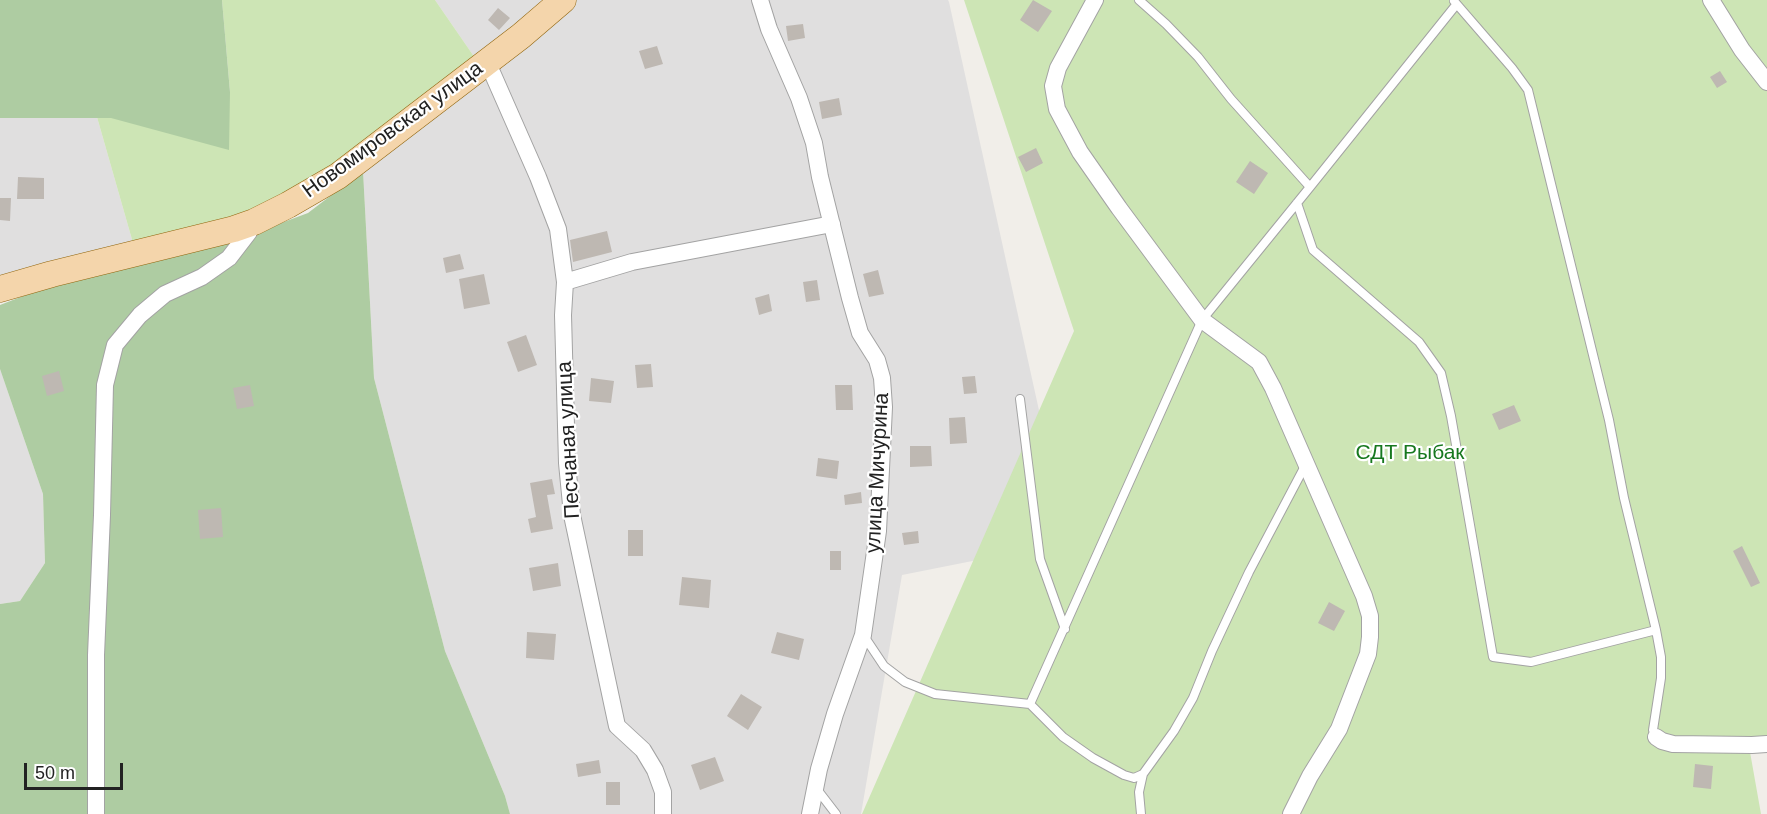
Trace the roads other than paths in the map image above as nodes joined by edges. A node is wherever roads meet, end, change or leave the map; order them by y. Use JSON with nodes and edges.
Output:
{"nodes":[{"id":1,"x":563,"y":0,"type":"edge"},
{"id":2,"x":760,"y":0,"type":"edge"},
{"id":3,"x":1095,"y":0,"type":"edge"},
{"id":4,"x":1139,"y":0,"type":"edge"},
{"id":5,"x":1711,"y":0,"type":"edge"},
{"id":6,"x":1455,"y":2,"type":"edge"},
{"id":7,"x":487,"y":61,"type":"junction"},
{"id":8,"x":1767,"y":82,"type":"edge"},
{"id":9,"x":1311,"y":187,"type":"junction"},
{"id":10,"x":1297,"y":203,"type":"junction"},
{"id":11,"x":254,"y":222,"type":"junction"},
{"id":12,"x":832,"y":224,"type":"junction"},
{"id":13,"x":565,"y":282,"type":"junction"},
{"id":14,"x":0,"y":289,"type":"edge"},
{"id":15,"x":1202,"y":320,"type":"junction"},
{"id":16,"x":1020,"y":399,"type":"dead end"},
{"id":17,"x":1306,"y":464,"type":"junction"},
{"id":18,"x":1065,"y":629,"type":"junction"},
{"id":19,"x":1656,"y":630,"type":"junction"},
{"id":20,"x":863,"y":635,"type":"junction"},
{"id":21,"x":1030,"y":704,"type":"junction"},
{"id":22,"x":1656,"y":737,"type":"joint"},
{"id":23,"x":1767,"y":744,"type":"edge"},
{"id":24,"x":1143,"y":774,"type":"junction"},
{"id":25,"x":815,"y":788,"type":"junction"},
{"id":26,"x":96,"y":814,"type":"edge"},
{"id":27,"x":663,"y":814,"type":"edge"},
{"id":28,"x":810,"y":814,"type":"edge"},
{"id":29,"x":836,"y":814,"type":"edge"},
{"id":30,"x":1141,"y":814,"type":"edge"},
{"id":31,"x":1291,"y":814,"type":"edge"}],
"edges":[{"from":1,"to":7,"type":"main road","name":"Новомировская улица"},
{"from":2,"to":12,"type":"street","name":"улица Мичурина"},
{"from":3,"to":15,"type":"street"},
{"from":4,"to":9,"type":"lane"},
{"from":5,"to":8,"type":"street"},
{"from":6,"to":9,"type":"lane"},
{"from":6,"to":19,"type":"lane"},
{"from":7,"to":11,"type":"main road","name":"Новомировская улица"},
{"from":7,"to":13,"type":"street","name":"Песчаная улица"},
{"from":9,"to":10,"type":"lane"},
{"from":10,"to":15,"type":"lane"},
{"from":10,"to":19,"type":"lane"},
{"from":11,"to":14,"type":"main road","name":"Новомировская улица"},
{"from":11,"to":26,"type":"street"},
{"from":12,"to":13,"type":"street"},
{"from":12,"to":20,"type":"street","name":"улица Мичурина"},
{"from":13,"to":27,"type":"street","name":"Песчаная улица"},
{"from":15,"to":17,"type":"street"},
{"from":15,"to":18,"type":"lane"},
{"from":16,"to":18,"type":"lane"},
{"from":17,"to":24,"type":"lane"},
{"from":17,"to":31,"type":"street"},
{"from":18,"to":21,"type":"lane"},
{"from":19,"to":22,"type":"lane"},
{"from":20,"to":21,"type":"lane"},
{"from":20,"to":25,"type":"street","name":"улица Мичурина"},
{"from":21,"to":24,"type":"lane"},
{"from":22,"to":23,"type":"street"},
{"from":24,"to":30,"type":"lane"},
{"from":25,"to":28,"type":"street","name":"улица Мичурина"},
{"from":25,"to":29,"type":"lane"}]}
